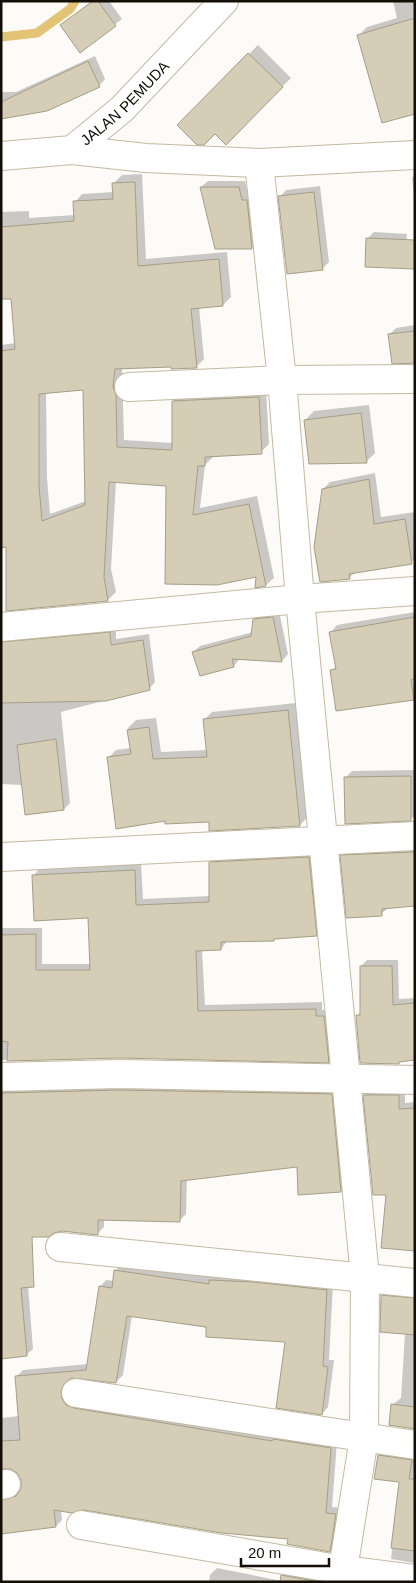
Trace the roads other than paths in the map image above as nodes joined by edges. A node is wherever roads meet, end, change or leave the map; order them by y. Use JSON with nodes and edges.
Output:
{"nodes":[{"id":1,"x":224,"y":1,"type":"edge"},
{"id":2,"x":72,"y":150,"type":"junction"},
{"id":3,"x":415,"y":155,"type":"edge"},
{"id":4,"x":1,"y":156,"type":"edge"},
{"id":5,"x":259,"y":163,"type":"junction"},
{"id":6,"x":415,"y":379,"type":"edge"},
{"id":7,"x":282,"y":380,"type":"junction"},
{"id":8,"x":129,"y":386,"type":"dead end"},
{"id":9,"x":415,"y":591,"type":"edge"},
{"id":10,"x":300,"y":599,"type":"junction"},
{"id":11,"x":1,"y":627,"type":"edge"},
{"id":12,"x":415,"y":836,"type":"edge"},
{"id":13,"x":324,"y":839,"type":"junction"},
{"id":14,"x":1,"y":857,"type":"edge"},
{"id":15,"x":1,"y":1077,"type":"edge"},
{"id":16,"x":345,"y":1078,"type":"junction"},
{"id":17,"x":415,"y":1080,"type":"edge"},
{"id":18,"x":60,"y":1247,"type":"dead end"},
{"id":19,"x":365,"y":1277,"type":"junction"},
{"id":20,"x":415,"y":1283,"type":"edge"},
{"id":21,"x":76,"y":1394,"type":"dead end"},
{"id":22,"x":364,"y":1438,"type":"junction"},
{"id":23,"x":415,"y":1446,"type":"edge"},
{"id":24,"x":81,"y":1525,"type":"dead end"},
{"id":25,"x":342,"y":1576,"type":"edge"},
{"id":26,"x":415,"y":1579,"type":"edge"}],
"edges":[{"from":1,"to":2,"type":"street","name":"JALAN PEMUDA"},
{"from":2,"to":4,"type":"street","name":"JALAN PEMUDA"},
{"from":2,"to":5,"type":"street"},
{"from":3,"to":5,"type":"street"},
{"from":5,"to":7,"type":"street"},
{"from":6,"to":7,"type":"street"},
{"from":7,"to":8,"type":"street"},
{"from":7,"to":10,"type":"street"},
{"from":9,"to":10,"type":"street"},
{"from":10,"to":11,"type":"street"},
{"from":10,"to":13,"type":"street"},
{"from":12,"to":13,"type":"street"},
{"from":13,"to":14,"type":"street"},
{"from":13,"to":16,"type":"street"},
{"from":15,"to":16,"type":"street"},
{"from":16,"to":17,"type":"street"},
{"from":16,"to":19,"type":"street"},
{"from":18,"to":19,"type":"street"},
{"from":19,"to":20,"type":"street"},
{"from":19,"to":22,"type":"street"},
{"from":21,"to":22,"type":"street"},
{"from":22,"to":23,"type":"street"},
{"from":22,"to":25,"type":"street"},
{"from":24,"to":25,"type":"street"},
{"from":25,"to":26,"type":"street"}]}
